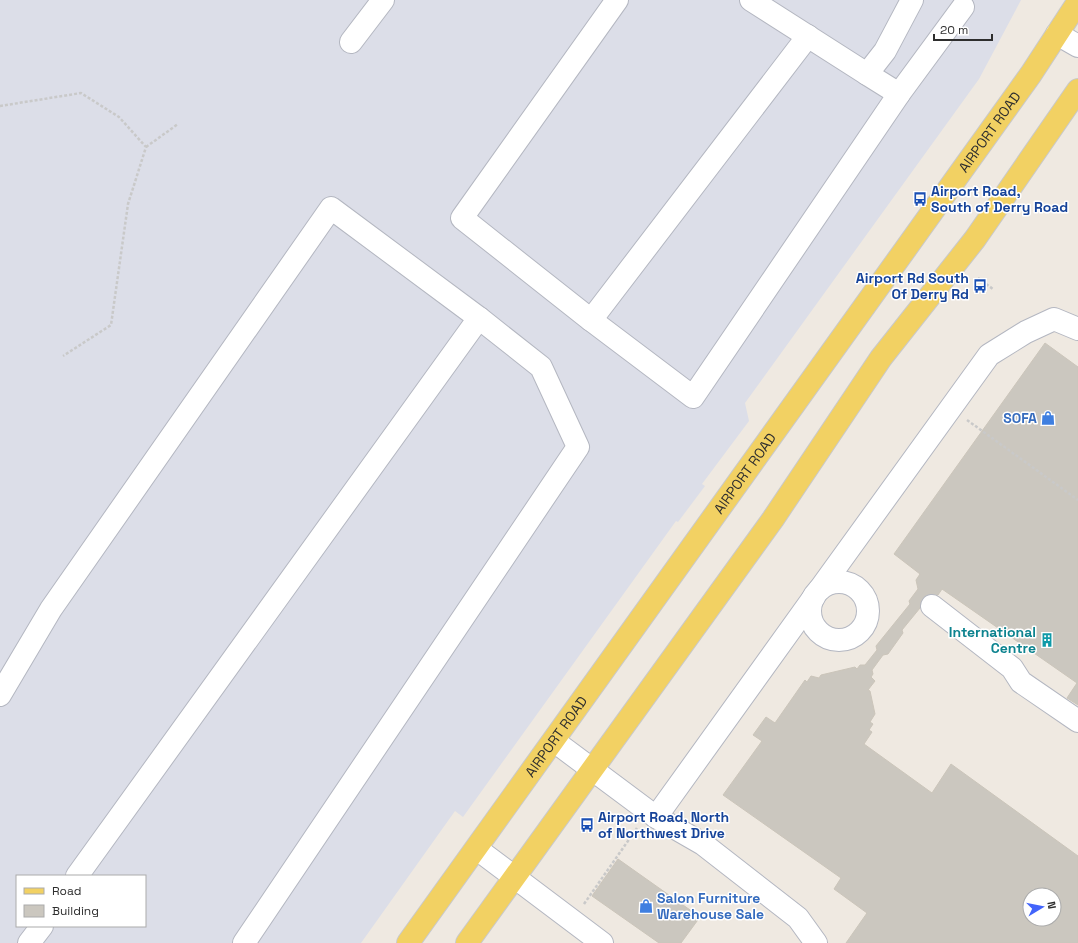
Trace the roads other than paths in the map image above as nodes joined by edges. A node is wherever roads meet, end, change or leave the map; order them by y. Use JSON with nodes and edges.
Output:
{"nodes":[{"id":1,"x":383,"y":0,"type":"edge"},
{"id":2,"x":617,"y":0,"type":"edge"},
{"id":3,"x":751,"y":0,"type":"edge"},
{"id":4,"x":912,"y":0,"type":"edge"},
{"id":5,"x":1078,"y":2,"type":"edge"},
{"id":6,"x":963,"y":7,"type":"dead end"},
{"id":7,"x":1057,"y":34,"type":"junction"},
{"id":8,"x":808,"y":36,"type":"junction"},
{"id":9,"x":351,"y":42,"type":"dead end"},
{"id":10,"x":1078,"y":46,"type":"edge"},
{"id":11,"x":867,"y":74,"type":"junction"},
{"id":12,"x":1078,"y":90,"type":"edge"},
{"id":13,"x":900,"y":94,"type":"junction"},
{"id":14,"x":479,"y":318,"type":"junction"},
{"id":15,"x":591,"y":320,"type":"junction"},
{"id":16,"x":1078,"y":329,"type":"edge"},
{"id":17,"x":932,"y":606,"type":"dead end"},
{"id":18,"x":0,"y":695,"type":"edge"},
{"id":19,"x":1078,"y":721,"type":"edge"},
{"id":20,"x":554,"y":741,"type":"junction"},
{"id":21,"x":593,"y":770,"type":"junction"},
{"id":22,"x":652,"y":814,"type":"junction"},
{"id":23,"x":477,"y":849,"type":"junction"},
{"id":24,"x":78,"y":875,"type":"edge"},
{"id":25,"x":515,"y":877,"type":"junction"},
{"id":26,"x":41,"y":927,"type":"edge"},
{"id":27,"x":30,"y":943,"type":"edge"},
{"id":28,"x":244,"y":943,"type":"edge"},
{"id":29,"x":408,"y":943,"type":"edge"},
{"id":30,"x":467,"y":943,"type":"edge"},
{"id":31,"x":602,"y":943,"type":"edge"},
{"id":32,"x":816,"y":943,"type":"edge"}],
"edges":[{"from":1,"to":9,"type":"lane"},
{"from":2,"to":15,"type":"lane"},
{"from":3,"to":8,"type":"lane"},
{"from":4,"to":11,"type":"lane"},
{"from":5,"to":7,"type":"main road","name":"AIRPORT ROAD"},
{"from":6,"to":13,"type":"lane"},
{"from":7,"to":10,"type":"lane"},
{"from":7,"to":20,"type":"main road","name":"AIRPORT ROAD"},
{"from":8,"to":11,"type":"lane"},
{"from":8,"to":15,"type":"lane"},
{"from":11,"to":13,"type":"lane"},
{"from":12,"to":21,"type":"main road"},
{"from":13,"to":15,"type":"lane"},
{"from":14,"to":18,"type":"lane"},
{"from":14,"to":24,"type":"lane"},
{"from":14,"to":28,"type":"lane"},
{"from":16,"to":22,"type":"lane"},
{"from":17,"to":19,"type":"lane"},
{"from":20,"to":21,"type":"lane"},
{"from":20,"to":23,"type":"main road","name":"AIRPORT ROAD"},
{"from":21,"to":22,"type":"lane"},
{"from":21,"to":25,"type":"main road"},
{"from":22,"to":32,"type":"lane"},
{"from":23,"to":25,"type":"lane"},
{"from":23,"to":29,"type":"main road","name":"AIRPORT ROAD"},
{"from":25,"to":30,"type":"main road"},
{"from":25,"to":31,"type":"lane"},
{"from":26,"to":27,"type":"lane"}]}
